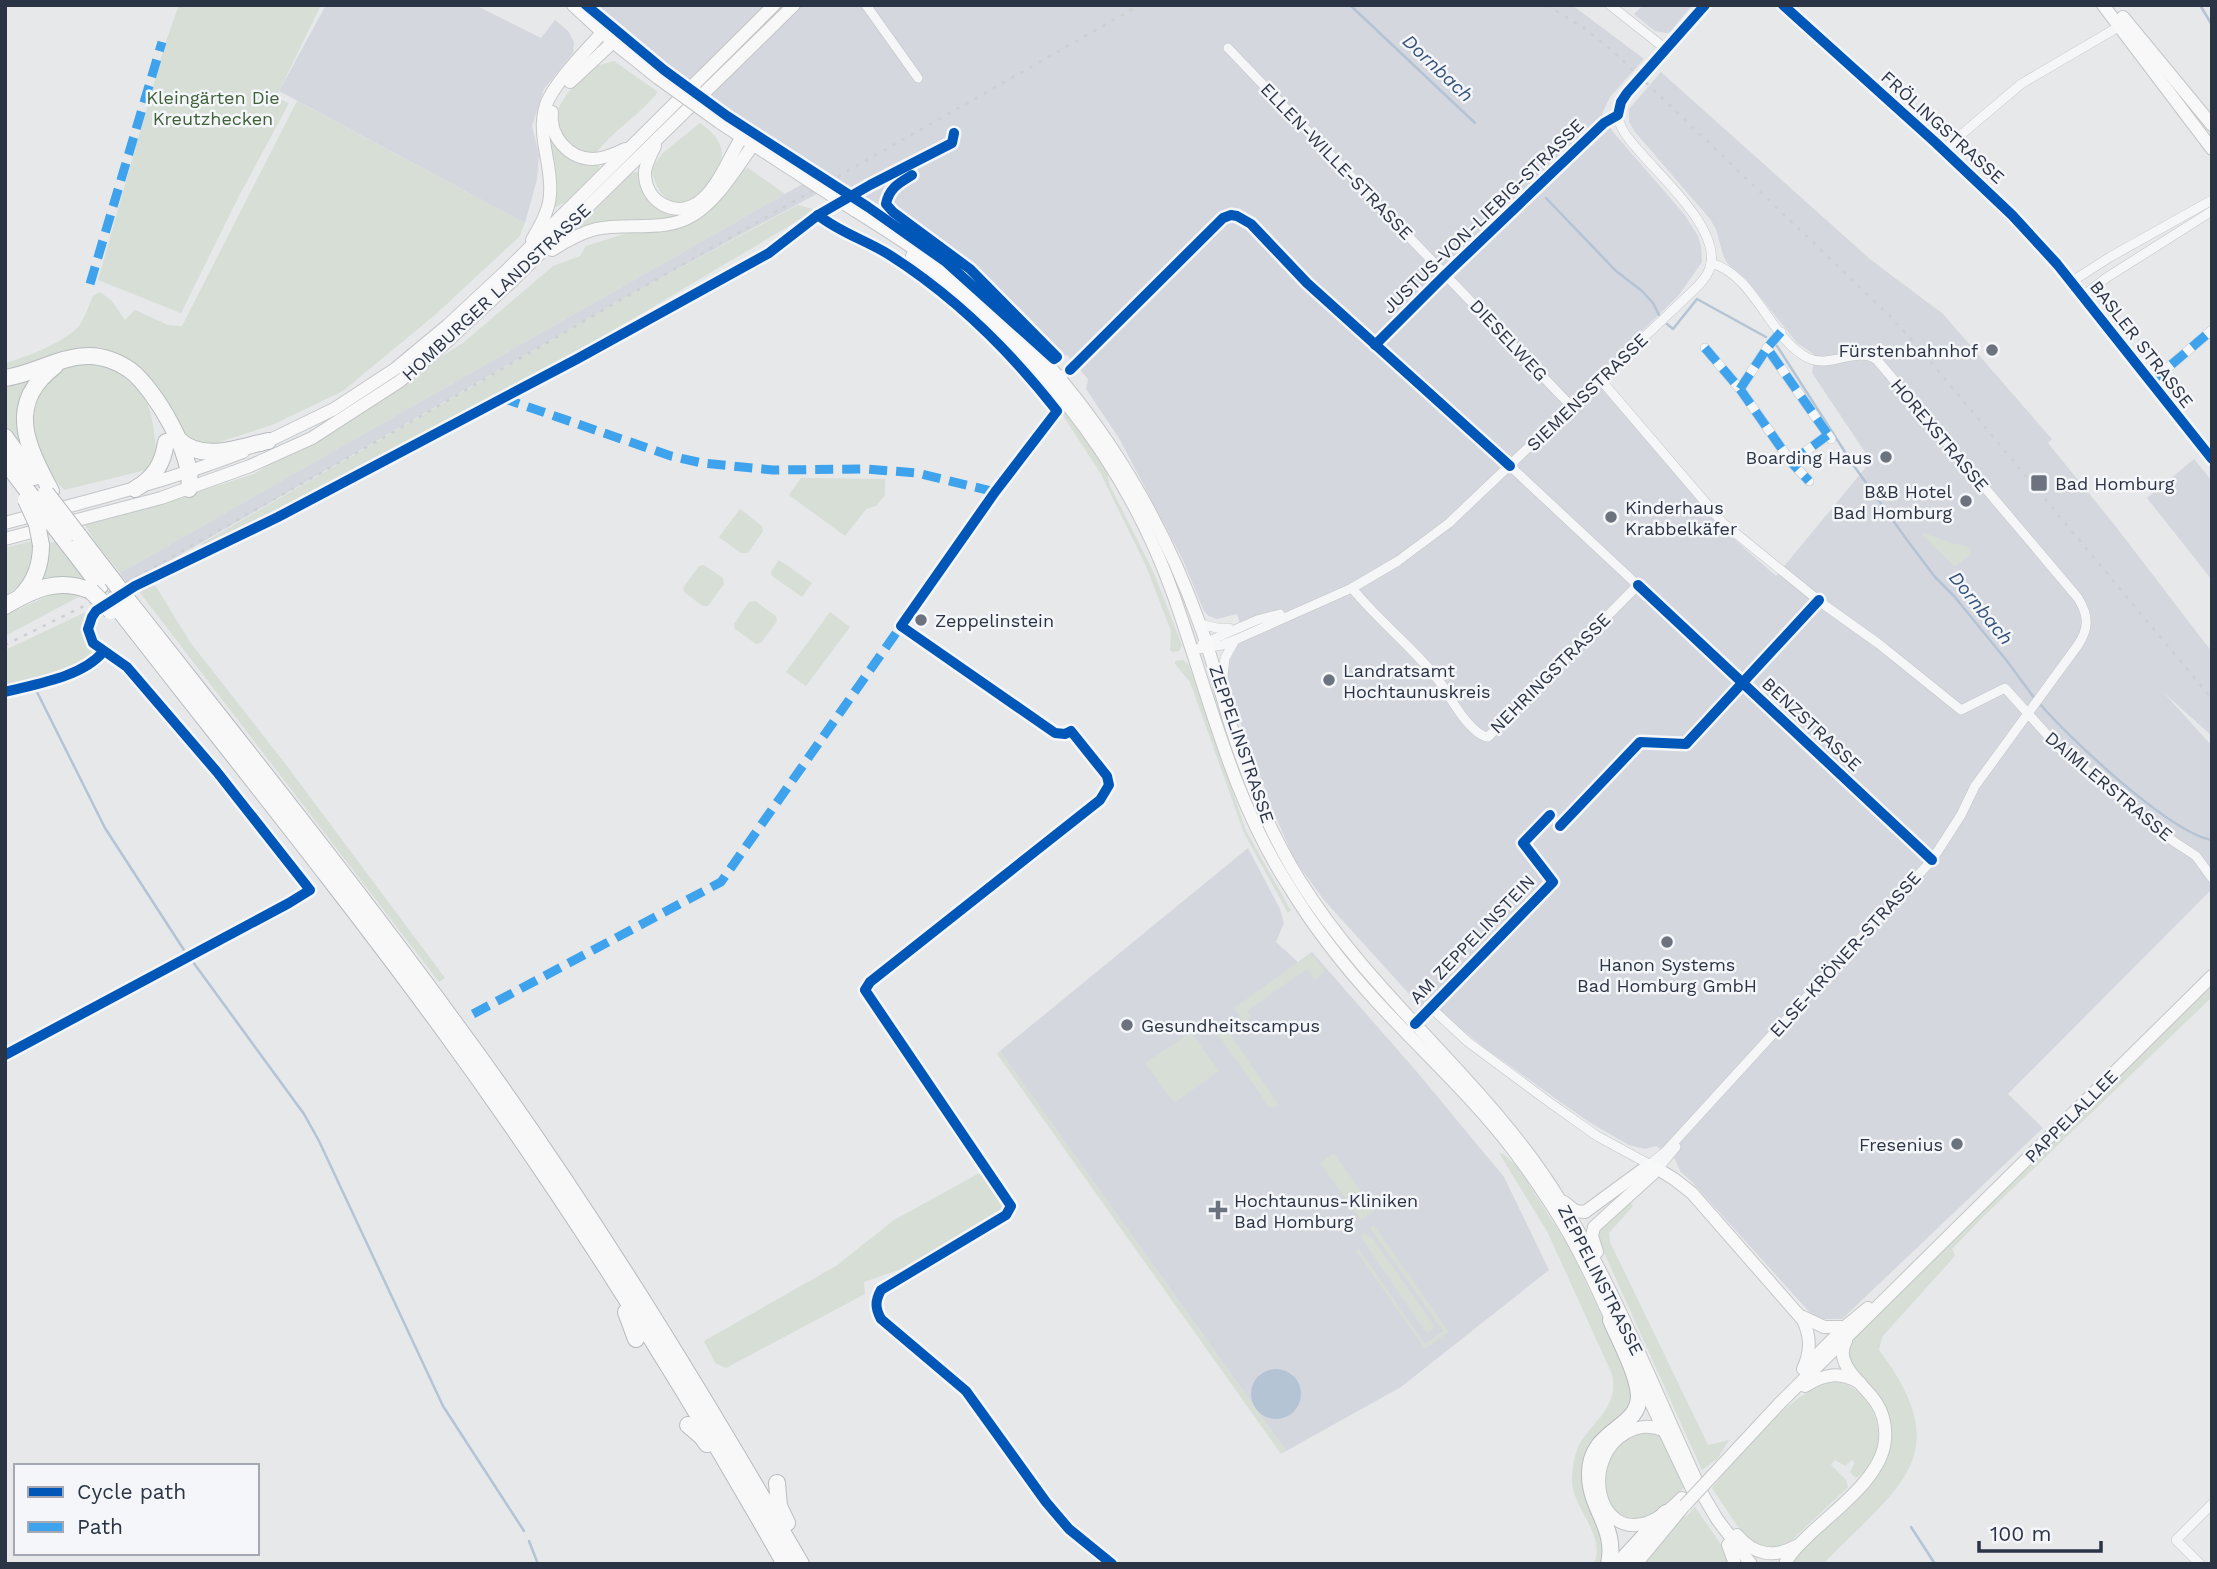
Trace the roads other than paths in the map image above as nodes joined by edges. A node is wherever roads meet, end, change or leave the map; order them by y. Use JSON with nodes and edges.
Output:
{"nodes":[{"id":1,"x":573,"y":5,"type":"edge"},
{"id":2,"x":774,"y":5,"type":"edge"},
{"id":3,"x":794,"y":5,"type":"edge"},
{"id":4,"x":866,"y":5,"type":"edge"},
{"id":5,"x":1610,"y":5,"type":"edge"},
{"id":6,"x":1705,"y":5,"type":"edge"},
{"id":7,"x":1783,"y":5,"type":"edge"},
{"id":8,"x":2103,"y":5,"type":"edge"},
{"id":9,"x":2114,"y":5,"type":"edge"},
{"id":10,"x":2120,"y":26,"type":"junction"},
{"id":11,"x":602,"y":33,"type":"junction"},
{"id":12,"x":613,"y":42,"type":"junction"},
{"id":13,"x":1228,"y":48,"type":"dead end"},
{"id":14,"x":1667,"y":50,"type":"junction"},
{"id":15,"x":918,"y":78,"type":"dead end"},
{"id":16,"x":1618,"y":116,"type":"junction"},
{"id":17,"x":2212,"y":125,"type":"edge"},
{"id":18,"x":658,"y":139,"type":"junction"},
{"id":19,"x":747,"y":141,"type":"junction"},
{"id":20,"x":635,"y":144,"type":"junction"},
{"id":21,"x":2212,"y":149,"type":"edge"},
{"id":22,"x":1943,"y":150,"type":"junction"},
{"id":23,"x":2212,"y":200,"type":"edge"},
{"id":24,"x":2212,"y":211,"type":"edge"},
{"id":25,"x":529,"y":256,"type":"junction"},
{"id":26,"x":2110,"y":257,"type":"junction"},
{"id":27,"x":1712,"y":263,"type":"junction"},
{"id":28,"x":2120,"y":269,"type":"junction"},
{"id":29,"x":1446,"y":274,"type":"junction"},
{"id":30,"x":2071,"y":282,"type":"junction"},
{"id":31,"x":2083,"y":296,"type":"junction"},
{"id":32,"x":2212,"y":330,"type":"edge"},
{"id":33,"x":1781,"y":332,"type":"junction"},
{"id":34,"x":1375,"y":345,"type":"junction"},
{"id":35,"x":1704,"y":348,"type":"dead end"},
{"id":36,"x":1768,"y":348,"type":"junction"},
{"id":37,"x":62,"y":361,"type":"junction"},
{"id":38,"x":5,"y":378,"type":"edge"},
{"id":39,"x":1600,"y":379,"type":"junction"},
{"id":40,"x":1056,"y":382,"type":"junction"},
{"id":41,"x":2151,"y":382,"type":"junction"},
{"id":42,"x":1740,"y":389,"type":"junction"},
{"id":43,"x":1572,"y":407,"type":"junction"},
{"id":44,"x":5,"y":437,"type":"edge"},
{"id":45,"x":171,"y":440,"type":"junction"},
{"id":46,"x":268,"y":441,"type":"junction"},
{"id":47,"x":2212,"y":459,"type":"edge"},
{"id":48,"x":1791,"y":462,"type":"junction"},
{"id":49,"x":7,"y":464,"type":"edge"},
{"id":50,"x":1510,"y":466,"type":"junction"},
{"id":51,"x":186,"y":478,"type":"junction"},
{"id":52,"x":1809,"y":481,"type":"dead end"},
{"id":53,"x":135,"y":489,"type":"junction"},
{"id":54,"x":38,"y":495,"type":"junction"},
{"id":55,"x":5,"y":523,"type":"edge"},
{"id":56,"x":72,"y":538,"type":"junction"},
{"id":57,"x":5,"y":539,"type":"edge"},
{"id":58,"x":101,"y":585,"type":"junction"},
{"id":59,"x":1638,"y":585,"type":"junction"},
{"id":60,"x":1352,"y":589,"type":"junction"},
{"id":61,"x":12,"y":602,"type":"edge"},
{"id":62,"x":1314,"y":604,"type":"junction"},
{"id":63,"x":118,"y":606,"type":"junction"},
{"id":64,"x":1200,"y":624,"type":"junction"},
{"id":65,"x":1237,"y":628,"type":"junction"},
{"id":66,"x":1235,"y":640,"type":"junction"},
{"id":67,"x":1207,"y":645,"type":"junction"},
{"id":68,"x":1192,"y":650,"type":"junction"},
{"id":69,"x":1221,"y":692,"type":"junction"},
{"id":70,"x":2027,"y":713,"type":"junction"},
{"id":71,"x":1932,"y":860,"type":"junction"},
{"id":72,"x":2212,"y":878,"type":"edge"},
{"id":73,"x":2212,"y":976,"type":"edge"},
{"id":74,"x":1428,"y":1005,"type":"dead end"},
{"id":75,"x":1653,"y":1167,"type":"junction"},
{"id":76,"x":1678,"y":1182,"type":"junction"},
{"id":77,"x":1633,"y":1190,"type":"junction"},
{"id":78,"x":1559,"y":1198,"type":"junction"},
{"id":79,"x":594,"y":1248,"type":"junction"},
{"id":80,"x":1797,"y":1311,"type":"junction"},
{"id":81,"x":1611,"y":1320,"type":"junction"},
{"id":82,"x":1846,"y":1333,"type":"junction"},
{"id":83,"x":1629,"y":1334,"type":"junction"},
{"id":84,"x":636,"y":1339,"type":"dead end"},
{"id":85,"x":1802,"y":1369,"type":"junction"},
{"id":86,"x":691,"y":1378,"type":"junction"},
{"id":87,"x":1863,"y":1385,"type":"junction"},
{"id":88,"x":718,"y":1401,"type":"dead end"},
{"id":89,"x":1779,"y":1404,"type":"junction"},
{"id":90,"x":688,"y":1425,"type":"dead end"},
{"id":91,"x":1663,"y":1430,"type":"junction"},
{"id":92,"x":1692,"y":1471,"type":"junction"},
{"id":93,"x":1711,"y":1474,"type":"junction"},
{"id":94,"x":777,"y":1483,"type":"dead end"},
{"id":95,"x":744,"y":1492,"type":"junction"},
{"id":96,"x":1684,"y":1501,"type":"junction"},
{"id":97,"x":2212,"y":1504,"type":"edge"},
{"id":98,"x":1666,"y":1513,"type":"junction"},
{"id":99,"x":1656,"y":1538,"type":"joint"},
{"id":100,"x":1799,"y":1544,"type":"junction"},
{"id":101,"x":1728,"y":1545,"type":"junction"},
{"id":102,"x":785,"y":1564,"type":"edge"},
{"id":103,"x":803,"y":1564,"type":"edge"},
{"id":104,"x":1609,"y":1564,"type":"edge"},
{"id":105,"x":1619,"y":1564,"type":"edge"},
{"id":106,"x":1634,"y":1564,"type":"edge"},
{"id":107,"x":1735,"y":1564,"type":"edge"},
{"id":108,"x":1742,"y":1564,"type":"edge"},
{"id":109,"x":1751,"y":1564,"type":"edge"},
{"id":110,"x":1785,"y":1564,"type":"edge"},
{"id":111,"x":2200,"y":1564,"type":"edge"}],
"edges":[{"from":1,"to":11,"type":"main road","name":"ZEPPELINSTRASSE"},
{"from":2,"to":20,"type":"main road","name":"HOMBURGER LANDSTRASSE"},
{"from":3,"to":18,"type":"main road","name":"HOMBURGER LANDSTRASSE"},
{"from":4,"to":15,"type":"street"},
{"from":5,"to":14,"type":"street"},
{"from":6,"to":14,"type":"street"},
{"from":7,"to":22,"type":"street","name":"FRÖLINGSTRASSE"},
{"from":8,"to":10,"type":"main road"},
{"from":9,"to":17,"type":"main road"},
{"from":10,"to":21,"type":"main road"},
{"from":10,"to":22,"type":"street"},
{"from":11,"to":12,"type":"main road","name":"ZEPPELINSTRASSE"},
{"from":11,"to":25,"type":"main road"},
{"from":12,"to":19,"type":"main road","name":"ZEPPELINSTRASSE","bridge":true},
{"from":12,"to":20,"type":"main road"},
{"from":13,"to":29,"type":"street","name":"ELLEN-WILLE-STRASSE"},
{"from":14,"to":16,"type":"street","bridge":true},
{"from":16,"to":27,"type":"street"},
{"from":16,"to":29,"type":"street","name":"JUSTUS-VON-LIEBIG-STRASSE"},
{"from":18,"to":19,"type":"main road"},
{"from":18,"to":25,"type":"main road","name":"HOMBURGER LANDSTRASSE"},
{"from":19,"to":25,"type":"main road"},
{"from":19,"to":40,"type":"main road","name":"ZEPPELINSTRASSE","bridge":true},
{"from":20,"to":25,"type":"main road","name":"HOMBURGER LANDSTRASSE"},
{"from":22,"to":30,"type":"street","name":"FRÖLINGSTRASSE"},
{"from":23,"to":26,"type":"street"},
{"from":24,"to":28,"type":"street"},
{"from":25,"to":46,"type":"main road","name":"HOMBURGER LANDSTRASSE"},
{"from":25,"to":51,"type":"main road","name":"HOMBURGER LANDSTRASSE"},
{"from":26,"to":28,"type":"street"},
{"from":26,"to":30,"type":"street"},
{"from":27,"to":33,"type":"street","name":"HOREXSTRASSE"},
{"from":27,"to":39,"type":"street","name":"SIEMENSSTRASSE"},
{"from":28,"to":31,"type":"street"},
{"from":29,"to":34,"type":"street","name":"JUSTUS-VON-LIEBIG-STRASSE"},
{"from":29,"to":43,"type":"street","name":"DIESELWEG"},
{"from":30,"to":31,"type":"street","name":"BASLER STRASSE"},
{"from":31,"to":41,"type":"street","name":"BASLER STRASSE"},
{"from":32,"to":41,"type":"street"},
{"from":33,"to":36,"type":"street"},
{"from":33,"to":70,"type":"street","name":"HOREXSTRASSE"},
{"from":34,"to":40,"type":"street","name":"BENZSTRASSE"},
{"from":34,"to":50,"type":"street","name":"BENZSTRASSE"},
{"from":35,"to":42,"type":"street"},
{"from":36,"to":42,"type":"street"},
{"from":36,"to":48,"type":"street"},
{"from":37,"to":38,"type":"highway"},
{"from":37,"to":45,"type":"highway"},
{"from":37,"to":54,"type":"highway"},
{"from":39,"to":43,"type":"street","name":"SIEMENSSTRASSE"},
{"from":39,"to":70,"type":"street","name":"DAIMLERSTRASSE"},
{"from":40,"to":64,"type":"main road","name":"ZEPPELINSTRASSE"},
{"from":40,"to":68,"type":"main road","name":"ZEPPELINSTRASSE"},
{"from":41,"to":47,"type":"street","name":"BASLER STRASSE"},
{"from":42,"to":48,"type":"street"},
{"from":43,"to":50,"type":"street","name":"SIEMENSSTRASSE"},
{"from":44,"to":54,"type":"highway"},
{"from":45,"to":46,"type":"highway"},
{"from":45,"to":51,"type":"highway"},
{"from":45,"to":53,"type":"highway"},
{"from":46,"to":51,"type":"main road","name":"HOMBURGER LANDSTRASSE"},
{"from":48,"to":52,"type":"street"},
{"from":49,"to":54,"type":"highway"},
{"from":50,"to":59,"type":"street","name":"BENZSTRASSE"},
{"from":50,"to":60,"type":"street","name":"SIEMENSSTRASSE"},
{"from":51,"to":53,"type":"main road","name":"HOMBURGER LANDSTRASSE"},
{"from":51,"to":57,"type":"main road","name":"HOMBURGER LANDSTRASSE"},
{"from":53,"to":55,"type":"main road","name":"HOMBURGER LANDSTRASSE"},
{"from":54,"to":56,"type":"highway","bridge":true},
{"from":54,"to":56,"type":"highway","bridge":true},
{"from":54,"to":61,"type":"highway","bridge":true},
{"from":56,"to":58,"type":"highway"},
{"from":58,"to":61,"type":"highway"},
{"from":58,"to":63,"type":"highway","bridge":true},
{"from":58,"to":63,"type":"highway","bridge":true},
{"from":59,"to":60,"type":"street","name":"NEHRINGSTRASSE"},
{"from":59,"to":71,"type":"street","name":"BENZSTRASSE"},
{"from":60,"to":62,"type":"street","name":"SIEMENSSTRASSE"},
{"from":62,"to":65,"type":"street","name":"SIEMENSSTRASSE"},
{"from":62,"to":66,"type":"street","name":"SIEMENSSTRASSE"},
{"from":63,"to":79,"type":"highway"},
{"from":63,"to":86,"type":"highway"},
{"from":64,"to":65,"type":"street","name":"SIEMENSSTRASSE"},
{"from":64,"to":67,"type":"main road","name":"ZEPPELINSTRASSE"},
{"from":65,"to":67,"type":"street","name":"SIEMENSSTRASSE"},
{"from":66,"to":67,"type":"street","name":"SIEMENSSTRASSE"},
{"from":66,"to":69,"type":"street"},
{"from":67,"to":68,"type":"street","name":"SIEMENSSTRASSE"},
{"from":67,"to":69,"type":"main road","name":"ZEPPELINSTRASSE"},
{"from":68,"to":81,"type":"main road","name":"ZEPPELINSTRASSE"},
{"from":69,"to":78,"type":"main road","name":"ZEPPELINSTRASSE"},
{"from":70,"to":71,"type":"street","name":"ELSE-KRÖNER-STRASSE"},
{"from":70,"to":72,"type":"street","name":"DAIMLERSTRASSE"},
{"from":71,"to":75,"type":"street","name":"ELSE-KRÖNER-STRASSE"},
{"from":73,"to":82,"type":"main road","name":"PAPPELALLEE"},
{"from":74,"to":75,"type":"street"},
{"from":75,"to":76,"type":"main road"},
{"from":75,"to":77,"type":"main road"},
{"from":75,"to":78,"type":"main road"},
{"from":76,"to":77,"type":"main road"},
{"from":76,"to":80,"type":"main road"},
{"from":77,"to":83,"type":"main road"},
{"from":78,"to":83,"type":"main road","name":"ZEPPELINSTRASSE"},
{"from":79,"to":84,"type":"highway"},
{"from":79,"to":95,"type":"highway"},
{"from":80,"to":82,"type":"main road"},
{"from":80,"to":85,"type":"main road"},
{"from":81,"to":91,"type":"main road","name":"ZEPPELINSTRASSE"},
{"from":81,"to":104,"type":"highway"},
{"from":82,"to":85,"type":"main road","name":"PAPPELALLEE"},
{"from":82,"to":87,"type":"main road"},
{"from":82,"to":89,"type":"main road","name":"PAPPELALLEE"},
{"from":83,"to":92,"type":"main road","name":"ZEPPELINSTRASSE"},
{"from":85,"to":93,"type":"main road","name":"PAPPELALLEE"},
{"from":86,"to":88,"type":"highway"},
{"from":86,"to":103,"type":"highway"},
{"from":87,"to":89,"type":"main road"},
{"from":87,"to":100,"type":"main road"},
{"from":89,"to":93,"type":"main road","name":"PAPPELALLEE"},
{"from":90,"to":95,"type":"highway"},
{"from":91,"to":98,"type":"main road"},
{"from":91,"to":101,"type":"main road","name":"ZEPPELINSTRASSE"},
{"from":92,"to":100,"type":"main road"},
{"from":92,"to":109,"type":"main road","name":"ZEPPELINSTRASSE"},
{"from":93,"to":96,"type":"main road","name":"PAPPELALLEE"},
{"from":94,"to":103,"type":"highway"},
{"from":95,"to":102,"type":"highway"},
{"from":96,"to":98,"type":"main road","name":"PAPPELALLEE"},
{"from":96,"to":99,"type":"main road","name":"PAPPELALLEE"},
{"from":97,"to":111,"type":"street"},
{"from":98,"to":105,"type":"highway"},
{"from":99,"to":106,"type":"highway"},
{"from":100,"to":110,"type":"main road"},
{"from":101,"to":107,"type":"main road"},
{"from":101,"to":108,"type":"main road","name":"ZEPPELINSTRASSE"}]}
